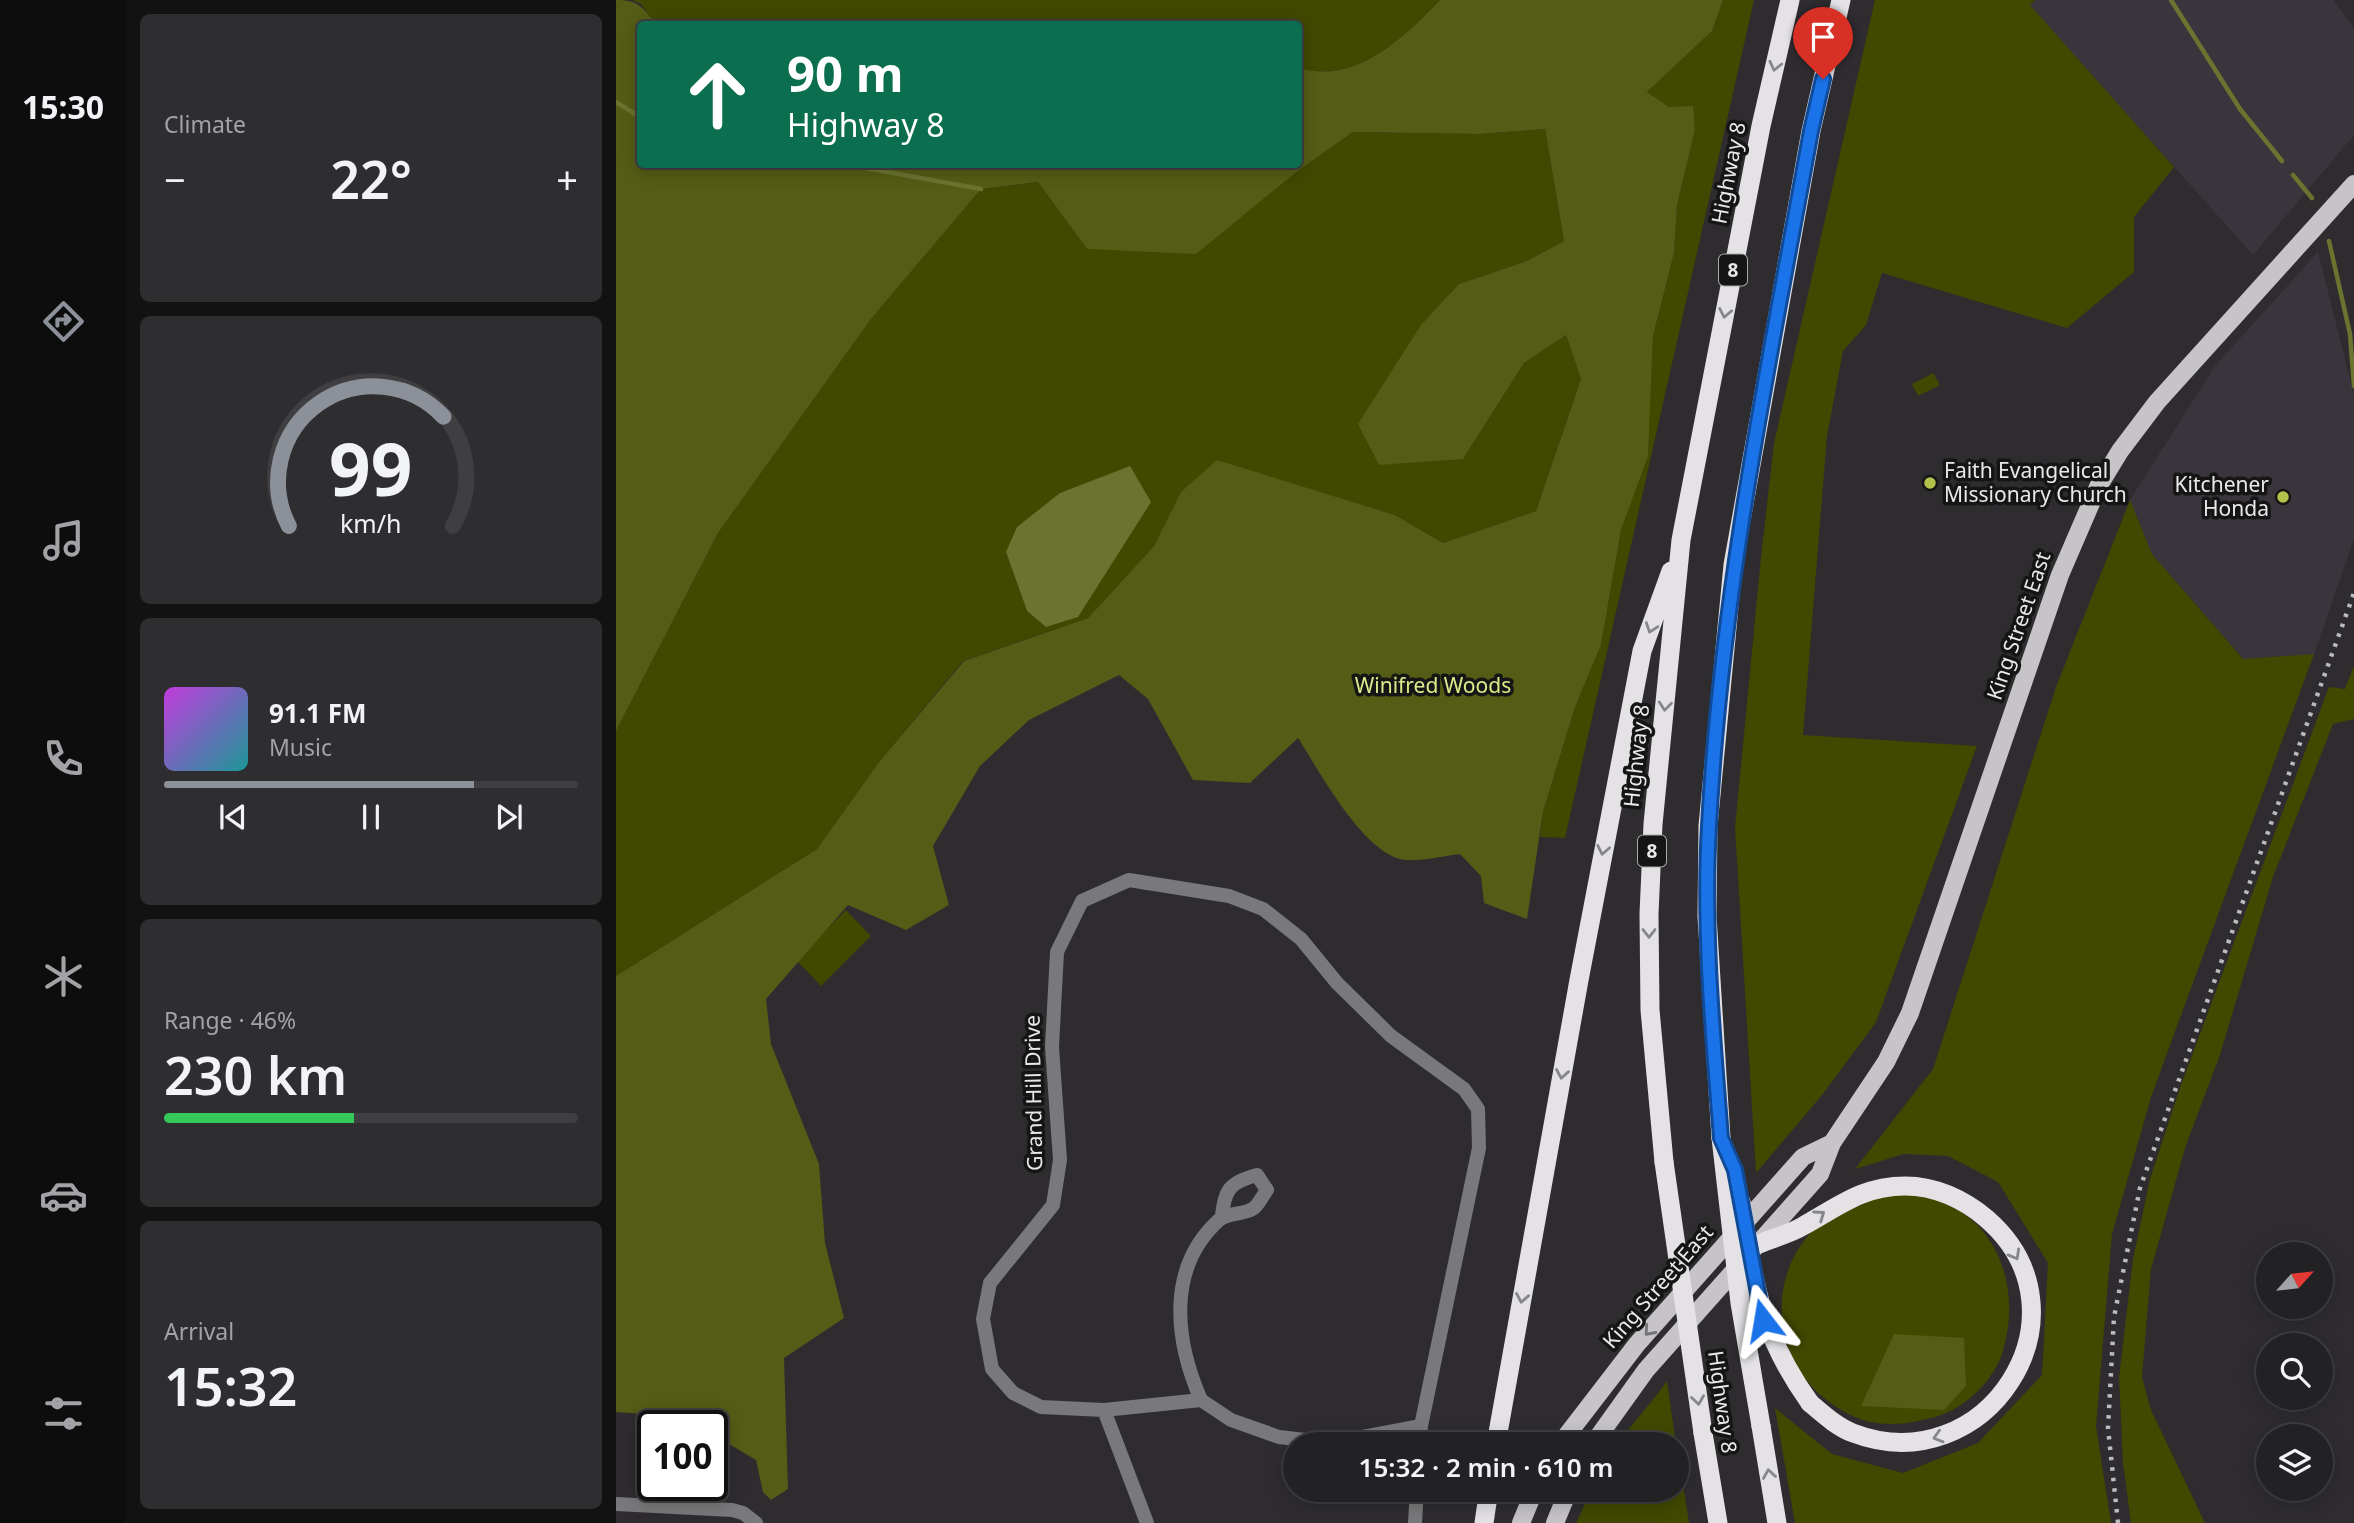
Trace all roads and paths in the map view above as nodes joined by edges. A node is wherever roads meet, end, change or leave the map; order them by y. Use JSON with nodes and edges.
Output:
{"nodes":[{"id":1,"x":1790,"y":0,"type":"edge"},
{"id":2,"x":1842,"y":0,"type":"edge"},
{"id":3,"x":2354,"y":184,"type":"edge"},
{"id":4,"x":1681,"y":540,"type":"junction"},
{"id":5,"x":1721,"y":1138,"type":"junction"},
{"id":6,"x":1832,"y":1143,"type":"junction"},
{"id":7,"x":1222,"y":1217,"type":"dead end"},
{"id":8,"x":1759,"y":1244,"type":"junction"},
{"id":9,"x":1201,"y":1400,"type":"junction"},
{"id":10,"x":1104,"y":1410,"type":"junction"},
{"id":11,"x":1421,"y":1426,"type":"junction"},
{"id":12,"x":1421,"y":1432,"type":"edge"},
{"id":13,"x":1498,"y":1432,"type":"edge"},
{"id":14,"x":1569,"y":1432,"type":"edge"},
{"id":15,"x":1602,"y":1432,"type":"edge"},
{"id":16,"x":1416,"y":1502,"type":"edge"},
{"id":17,"x":1487,"y":1502,"type":"edge"},
{"id":18,"x":1530,"y":1502,"type":"edge"},
{"id":19,"x":1564,"y":1502,"type":"edge"},
{"id":20,"x":616,"y":1504,"type":"edge"},
{"id":21,"x":756,"y":1523,"type":"edge"},
{"id":22,"x":1147,"y":1523,"type":"edge"},
{"id":23,"x":1415,"y":1523,"type":"edge"},
{"id":24,"x":1484,"y":1523,"type":"edge"},
{"id":25,"x":1521,"y":1523,"type":"edge"},
{"id":26,"x":1555,"y":1523,"type":"edge"},
{"id":27,"x":1718,"y":1523,"type":"edge"},
{"id":28,"x":1777,"y":1523,"type":"edge"}],
"edges":[{"from":1,"to":4,"type":"highway","name":"Highway 8","number":"8","one_way":true},
{"from":2,"to":5,"type":"highway","name":"Highway 8"},
{"from":3,"to":6,"type":"main road","name":"King Street East"},
{"from":4,"to":13,"type":"highway","one_way":true},
{"from":4,"to":27,"type":"highway","name":"Highway 8","number":"8","one_way":true,"bridge":true},
{"from":8,"to":5,"type":"highway","one_way":true,"bridge":true},
{"from":28,"to":5,"type":"highway","name":"Highway 8","one_way":true,"bridge":true},
{"from":6,"to":8,"type":"main road","name":"King Street East"},
{"from":6,"to":14,"type":"main road","name":"King Street East","one_way":true},
{"from":7,"to":9,"type":"street"},
{"from":8,"to":15,"type":"main road","name":"King Street East"},
{"from":9,"to":10,"type":"street","name":"Grand Hill Drive"},
{"from":9,"to":11,"type":"street"},
{"from":10,"to":11,"type":"street","name":"Grand Hill Drive"},
{"from":10,"to":22,"type":"street"},
{"from":11,"to":12,"type":"street","name":"Grand Hill Drive"},
{"from":16,"to":23,"type":"street"},
{"from":17,"to":24,"type":"highway"},
{"from":18,"to":25,"type":"main road"},
{"from":19,"to":26,"type":"main road"},
{"from":20,"to":21,"type":"street"}]}
